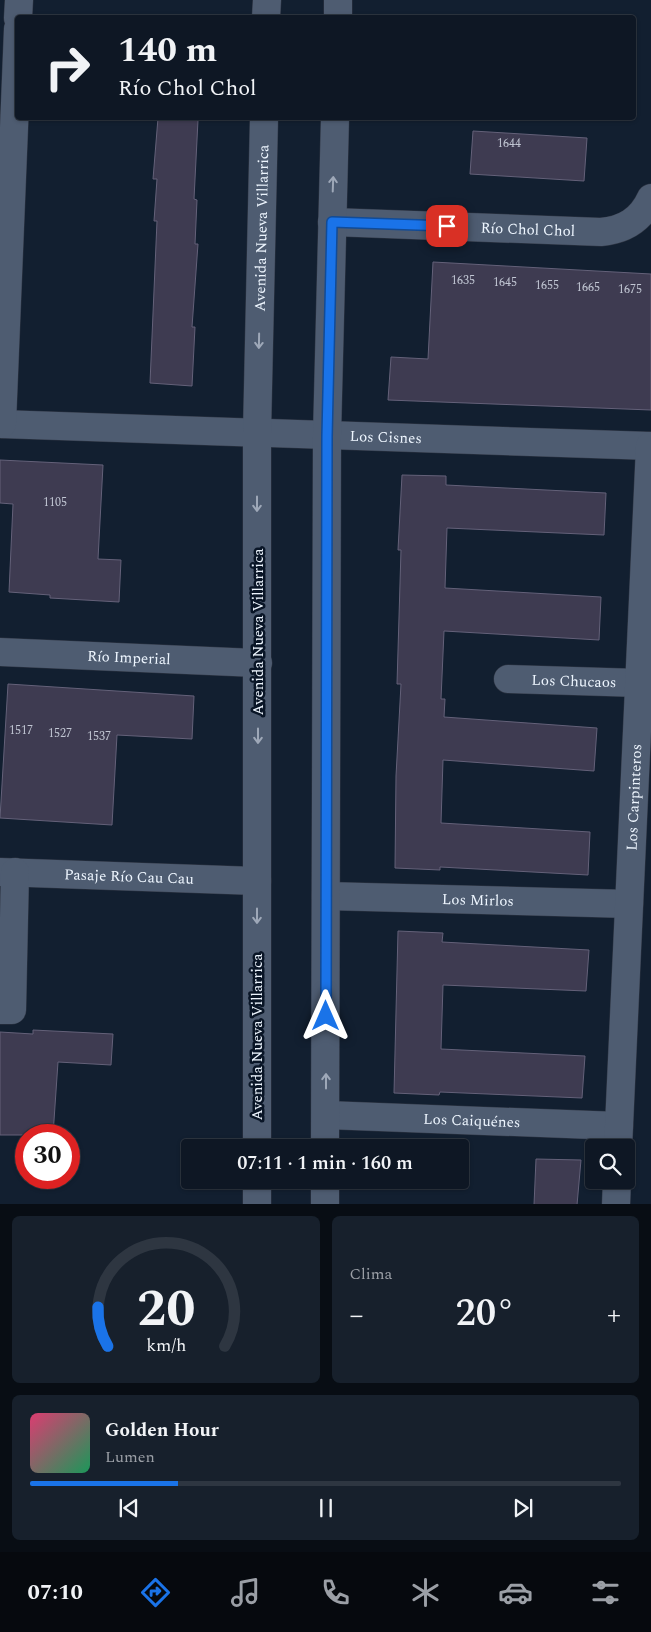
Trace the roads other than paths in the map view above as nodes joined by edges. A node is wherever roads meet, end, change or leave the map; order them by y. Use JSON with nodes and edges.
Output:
{"nodes":[{"id":1,"x":19,"y":0,"type":"edge"},
{"id":2,"x":267,"y":0,"type":"edge"},
{"id":3,"x":338,"y":0,"type":"edge"},
{"id":4,"x":18,"y":15,"type":"edge"},
{"id":5,"x":266,"y":15,"type":"edge"},
{"id":6,"x":338,"y":15,"type":"edge"},
{"id":7,"x":15,"y":67,"type":"edge"},
{"id":8,"x":264,"y":120,"type":"edge"},
{"id":9,"x":335,"y":120,"type":"edge"},
{"id":10,"x":5,"y":195,"type":"edge"},
{"id":11,"x":651,"y":198,"type":"edge"},
{"id":12,"x":332,"y":222,"type":"junction"},
{"id":13,"x":1,"y":424,"type":"edge"},
{"id":14,"x":257,"y":433,"type":"junction"},
{"id":15,"x":327,"y":436,"type":"junction"},
{"id":16,"x":650,"y":446,"type":"edge"},
{"id":17,"x":0,"y":652,"type":"edge"},
{"id":18,"x":258,"y":663,"type":"junction"},
{"id":19,"x":508,"y":679,"type":"dead end"},
{"id":20,"x":639,"y":683,"type":"junction"},
{"id":21,"x":8,"y":872,"type":"edge"},
{"id":22,"x":257,"y":881,"type":"junction"},
{"id":23,"x":326,"y":896,"type":"junction"},
{"id":24,"x":629,"y":904,"type":"junction"},
{"id":25,"x":0,"y":1010,"type":"edge"},
{"id":26,"x":326,"y":1115,"type":"junction"},
{"id":27,"x":619,"y":1137,"type":"edge"},
{"id":28,"x":257,"y":1139,"type":"edge"},
{"id":29,"x":326,"y":1139,"type":"edge"},
{"id":30,"x":257,"y":1189,"type":"edge"},
{"id":31,"x":325,"y":1189,"type":"edge"},
{"id":32,"x":617,"y":1189,"type":"edge"},
{"id":33,"x":257,"y":1204,"type":"edge"},
{"id":34,"x":325,"y":1204,"type":"edge"},
{"id":35,"x":616,"y":1204,"type":"edge"}],
"edges":[{"from":1,"to":4,"type":"street"},
{"from":2,"to":5,"type":"street"},
{"from":3,"to":6,"type":"street"},
{"from":7,"to":10,"type":"street"},
{"from":8,"to":14,"type":"street","name":"Avenida Nueva Villarrica","one_way":true},
{"from":12,"to":9,"type":"street","one_way":true},
{"from":10,"to":13,"type":"street"},
{"from":11,"to":12,"type":"street","name":"Río Chol Chol"},
{"from":12,"to":15,"type":"street"},
{"from":13,"to":14,"type":"street","name":"Los Cisnes"},
{"from":14,"to":15,"type":"street","name":"Los Cisnes"},
{"from":14,"to":18,"type":"street","name":"Avenida Nueva Villarrica","one_way":true},
{"from":15,"to":16,"type":"street","name":"Los Cisnes"},
{"from":15,"to":23,"type":"street"},
{"from":16,"to":20,"type":"street","name":"Los Carpinteros"},
{"from":17,"to":18,"type":"street","name":"Río Imperial"},
{"from":18,"to":22,"type":"street","name":"Avenida Nueva Villarrica","one_way":true},
{"from":19,"to":20,"type":"street","name":"Los Chucaos"},
{"from":20,"to":24,"type":"street","name":"Los Carpinteros"},
{"from":21,"to":22,"type":"street","name":"Pasaje Río Cau Cau"},
{"from":21,"to":25,"type":"street"},
{"from":22,"to":28,"type":"street","name":"Avenida Nueva Villarrica","one_way":true},
{"from":23,"to":24,"type":"street","name":"Los Mirlos"},
{"from":26,"to":23,"type":"street","one_way":true},
{"from":24,"to":27,"type":"street","name":"Los Carpinteros"},
{"from":26,"to":27,"type":"street","name":"Los Caiquénes"},
{"from":26,"to":29,"type":"street"},
{"from":30,"to":33,"type":"street"},
{"from":31,"to":34,"type":"street"},
{"from":32,"to":35,"type":"street"}]}
